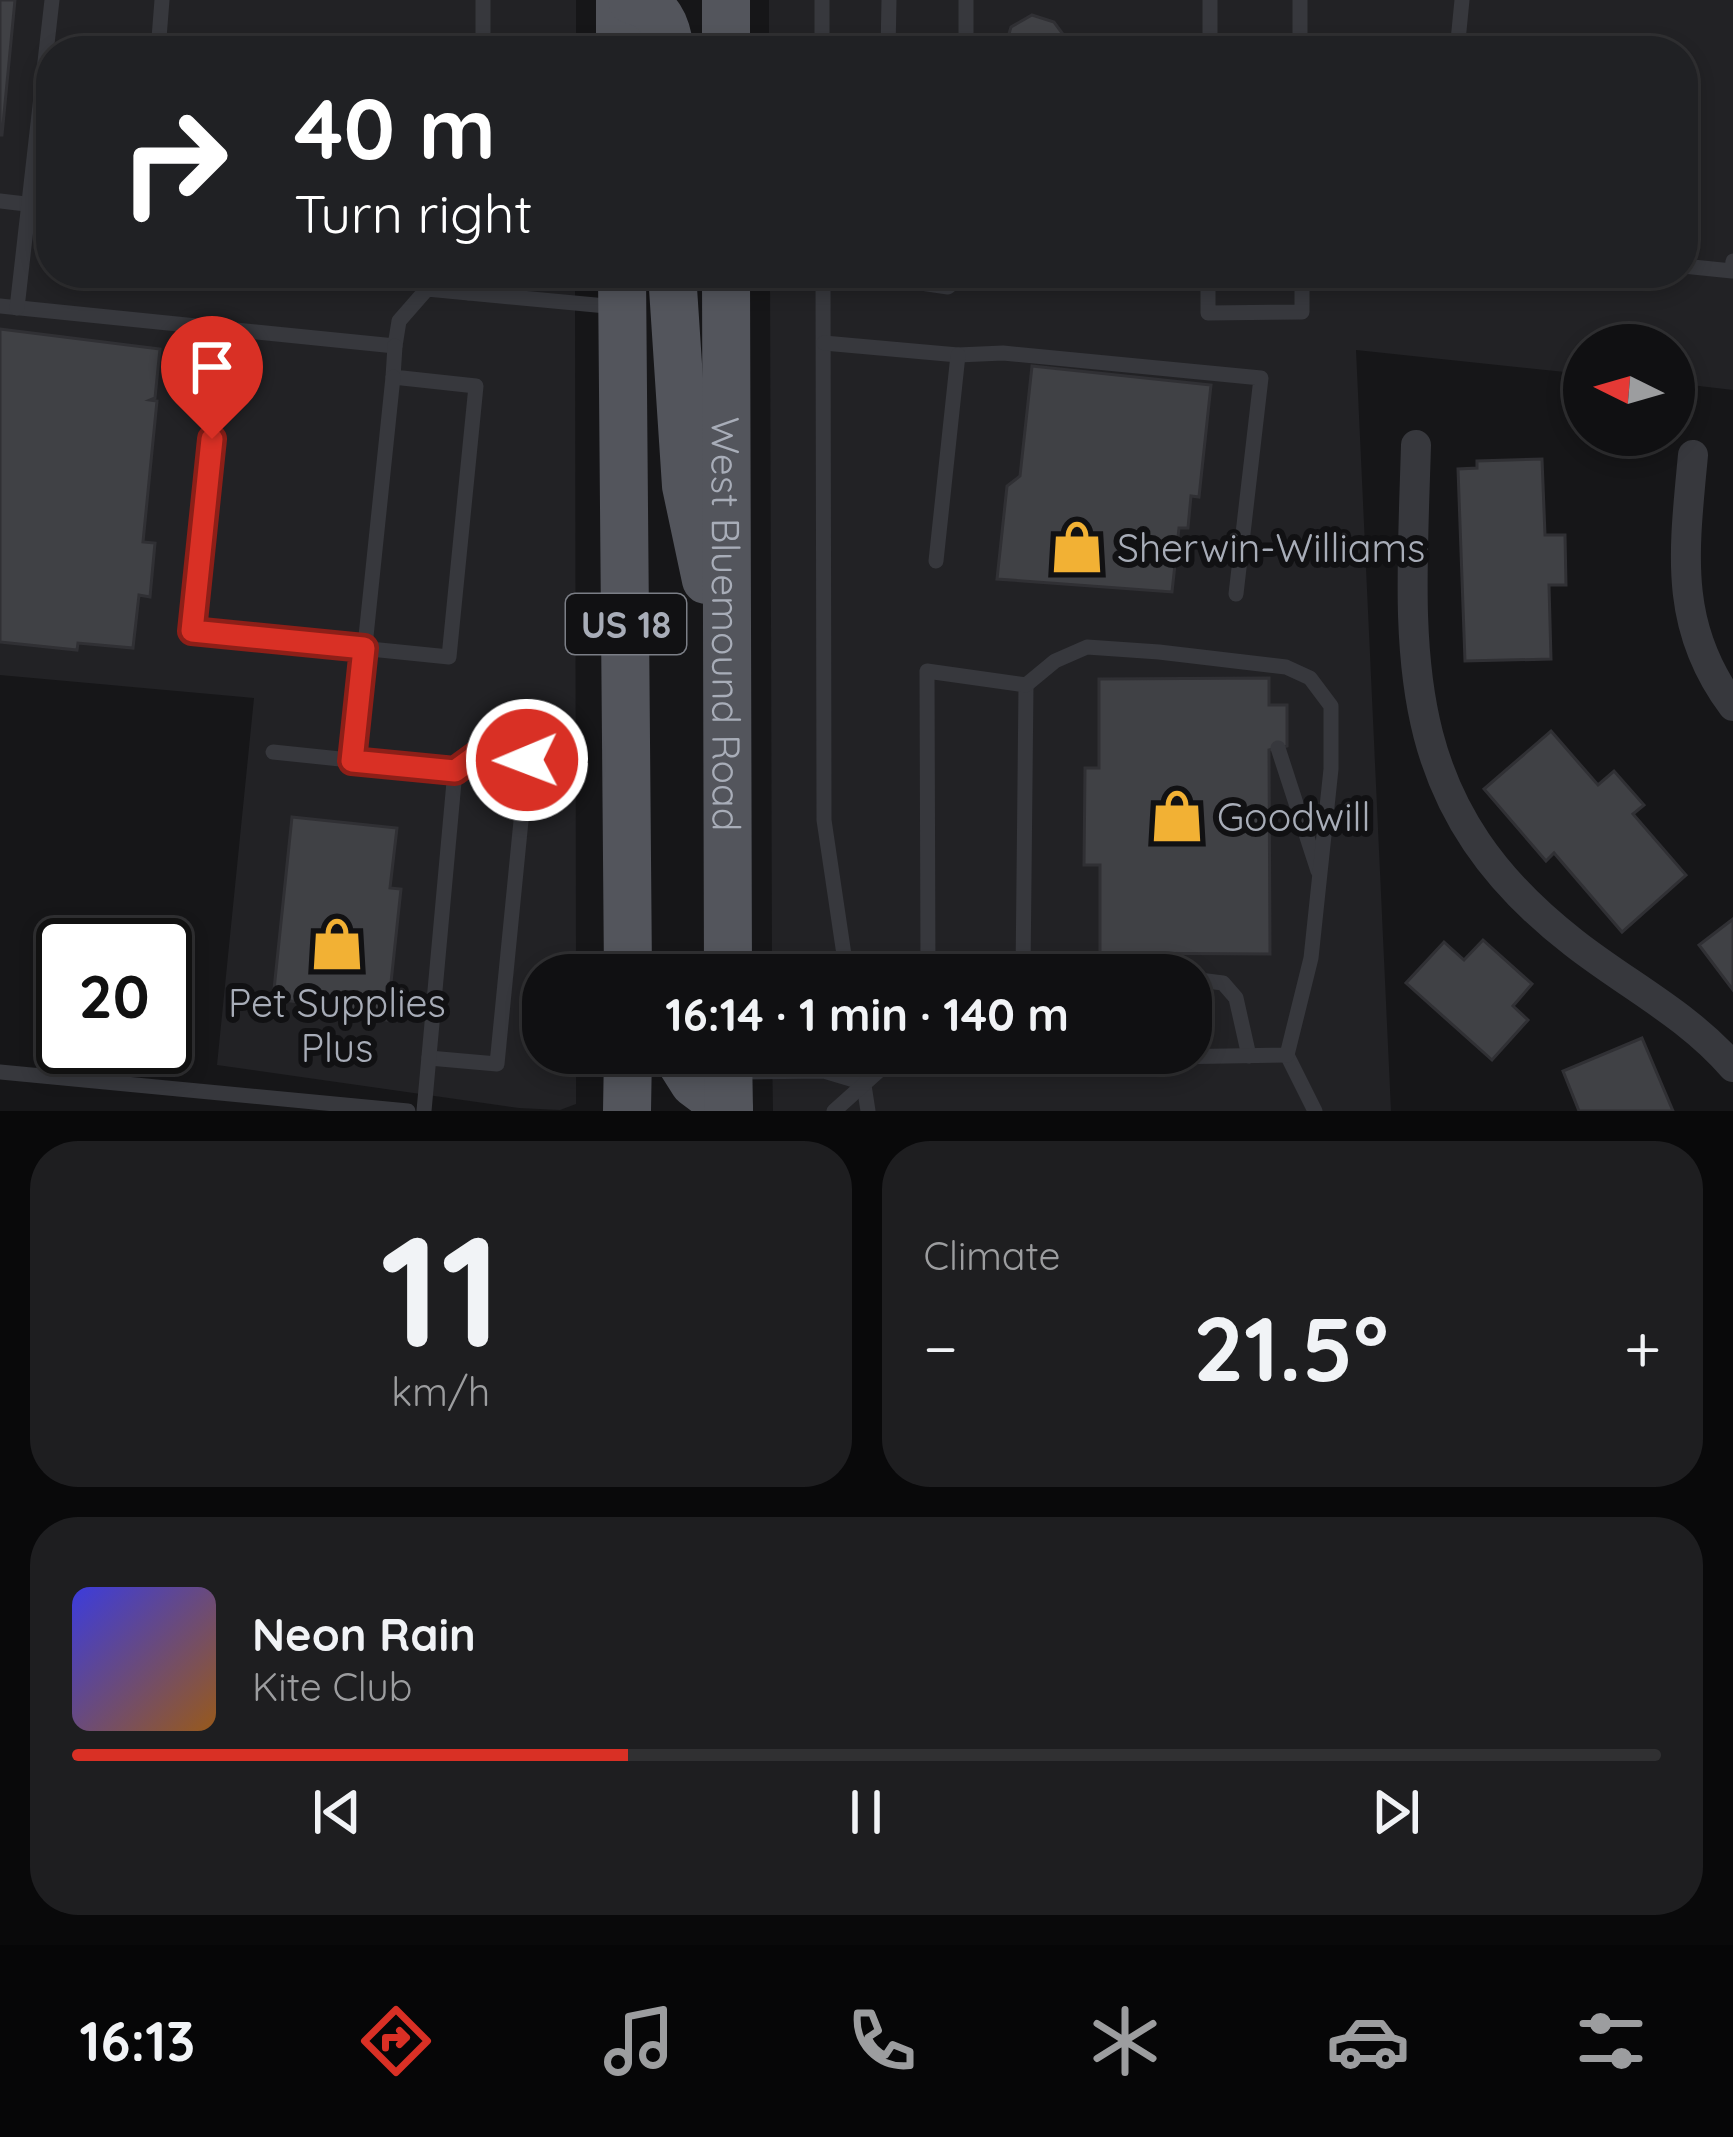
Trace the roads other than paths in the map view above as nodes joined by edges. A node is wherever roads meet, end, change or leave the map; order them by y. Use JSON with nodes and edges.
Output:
{"nodes":[{"id":1,"x":52,"y":0,"type":"edge"},
{"id":2,"x":162,"y":0,"type":"edge"},
{"id":3,"x":483,"y":0,"type":"edge"},
{"id":4,"x":620,"y":0,"type":"edge"},
{"id":5,"x":632,"y":0,"type":"edge"},
{"id":6,"x":726,"y":0,"type":"edge"},
{"id":7,"x":822,"y":0,"type":"edge"},
{"id":8,"x":889,"y":0,"type":"edge"},
{"id":9,"x":966,"y":0,"type":"edge"},
{"id":10,"x":1210,"y":0,"type":"edge"},
{"id":11,"x":1300,"y":0,"type":"edge"},
{"id":12,"x":1462,"y":0,"type":"edge"},
{"id":13,"x":48,"y":36,"type":"edge"},
{"id":14,"x":159,"y":36,"type":"edge"},
{"id":15,"x":483,"y":36,"type":"edge"},
{"id":16,"x":620,"y":36,"type":"edge"},
{"id":17,"x":669,"y":36,"type":"edge"},
{"id":18,"x":726,"y":36,"type":"edge"},
{"id":19,"x":822,"y":36,"type":"edge"},
{"id":20,"x":888,"y":36,"type":"edge"},
{"id":21,"x":966,"y":36,"type":"edge"},
{"id":22,"x":1210,"y":36,"type":"edge"},
{"id":23,"x":1300,"y":36,"type":"edge"},
{"id":24,"x":1458,"y":36,"type":"edge"},
{"id":25,"x":36,"y":142,"type":"edge"},
{"id":26,"x":0,"y":201,"type":"edge"},
{"id":27,"x":29,"y":204,"type":"junction"},
{"id":28,"x":36,"y":205,"type":"edge"},
{"id":29,"x":1733,"y":261,"type":"edge"},
{"id":30,"x":1698,"y":268,"type":"edge"},
{"id":31,"x":470,"y":288,"type":"edge"},
{"id":32,"x":673,"y":288,"type":"edge"},
{"id":33,"x":726,"y":288,"type":"edge"},
{"id":34,"x":823,"y":288,"type":"edge"},
{"id":35,"x":1208,"y":288,"type":"edge"},
{"id":36,"x":1301,"y":288,"type":"edge"},
{"id":37,"x":622,"y":290,"type":"edge"},
{"id":38,"x":469,"y":293,"type":"junction"},
{"id":39,"x":8,"y":307,"type":"edge"},
{"id":40,"x":223,"y":328,"type":"junction"},
{"id":41,"x":824,"y":343,"type":"junction"},
{"id":42,"x":395,"y":346,"type":"junction"},
{"id":43,"x":958,"y":355,"type":"junction"},
{"id":44,"x":393,"y":377,"type":"junction"},
{"id":45,"x":1416,"y":445,"type":"dead end"},
{"id":46,"x":1693,"y":456,"type":"edge"},
{"id":47,"x":936,"y":561,"type":"dead end"},
{"id":48,"x":1236,"y":594,"type":"dead end"},
{"id":49,"x":364,"y":648,"type":"junction"},
{"id":50,"x":726,"y":673,"type":"junction"},
{"id":51,"x":1026,"y":685,"type":"junction"},
{"id":52,"x":1733,"y":706,"type":"edge"},
{"id":53,"x":1278,"y":748,"type":"dead end"},
{"id":54,"x":273,"y":752,"type":"dead end"},
{"id":55,"x":352,"y":761,"type":"junction"},
{"id":56,"x":455,"y":771,"type":"junction"},
{"id":57,"x":1320,"y":878,"type":"junction"},
{"id":58,"x":630,"y":954,"type":"edge"},
{"id":59,"x":728,"y":954,"type":"edge"},
{"id":60,"x":844,"y":954,"type":"edge"},
{"id":61,"x":928,"y":954,"type":"edge"},
{"id":62,"x":1023,"y":954,"type":"edge"},
{"id":63,"x":1212,"y":982,"type":"edge"},
{"id":64,"x":1287,"y":1055,"type":"junction"},
{"id":65,"x":1212,"y":1056,"type":"edge"},
{"id":66,"x":1249,"y":1056,"type":"junction"},
{"id":67,"x":429,"y":1058,"type":"junction"},
{"id":68,"x":1733,"y":1067,"type":"edge"},
{"id":69,"x":0,"y":1072,"type":"edge"},
{"id":70,"x":628,"y":1074,"type":"edge"},
{"id":71,"x":688,"y":1074,"type":"edge"},
{"id":72,"x":862,"y":1074,"type":"edge"},
{"id":73,"x":875,"y":1074,"type":"edge"},
{"id":74,"x":864,"y":1084,"type":"junction"},
{"id":75,"x":732,"y":1091,"type":"edge"},
{"id":76,"x":408,"y":1111,"type":"edge"},
{"id":77,"x":424,"y":1111,"type":"edge"},
{"id":78,"x":627,"y":1111,"type":"edge"},
{"id":79,"x":834,"y":1111,"type":"edge"},
{"id":80,"x":868,"y":1111,"type":"edge"},
{"id":81,"x":1315,"y":1111,"type":"edge"}],
"edges":[{"from":1,"to":13,"type":"lane"},
{"from":2,"to":14,"type":"lane"},
{"from":3,"to":15,"type":"lane"},
{"from":4,"to":16,"type":"main road"},
{"from":5,"to":17,"type":"main road"},
{"from":6,"to":18,"type":"main road"},
{"from":7,"to":19,"type":"lane"},
{"from":8,"to":20,"type":"lane"},
{"from":9,"to":21,"type":"lane"},
{"from":10,"to":22,"type":"lane"},
{"from":11,"to":23,"type":"lane"},
{"from":12,"to":24,"type":"lane"},
{"from":25,"to":27,"type":"lane"},
{"from":26,"to":27,"type":"lane"},
{"from":27,"to":28,"type":"lane"},
{"from":27,"to":39,"type":"lane"},
{"from":29,"to":30,"type":"lane"},
{"from":31,"to":38,"type":"lane"},
{"from":32,"to":50,"type":"main road"},
{"from":33,"to":50,"type":"main road","name":"West Bluemound Road","number":"US 18"},
{"from":34,"to":41,"type":"lane"},
{"from":35,"to":36,"type":"lane"},
{"from":37,"to":38,"type":"lane"},
{"from":37,"to":58,"type":"main road","number":"US 18"},
{"from":38,"to":42,"type":"lane"},
{"from":39,"to":40,"type":"lane"},
{"from":40,"to":42,"type":"lane"},
{"from":40,"to":49,"type":"lane"},
{"from":41,"to":43,"type":"lane"},
{"from":41,"to":60,"type":"lane"},
{"from":42,"to":44,"type":"lane"},
{"from":43,"to":47,"type":"lane"},
{"from":43,"to":48,"type":"lane"},
{"from":44,"to":49,"type":"lane"},
{"from":44,"to":49,"type":"lane"},
{"from":45,"to":68,"type":"street"},
{"from":46,"to":52,"type":"street"},
{"from":49,"to":55,"type":"lane"},
{"from":50,"to":59,"type":"main road","name":"West Bluemound Road","number":"US 18"},
{"from":51,"to":57,"type":"lane"},
{"from":51,"to":61,"type":"lane"},
{"from":51,"to":62,"type":"lane"},
{"from":53,"to":57,"type":"lane"},
{"from":54,"to":55,"type":"lane"},
{"from":55,"to":56,"type":"lane"},
{"from":56,"to":67,"type":"lane"},
{"from":56,"to":67,"type":"lane"},
{"from":57,"to":64,"type":"lane"},
{"from":63,"to":66,"type":"lane"},
{"from":64,"to":66,"type":"lane"},
{"from":64,"to":81,"type":"lane"},
{"from":65,"to":66,"type":"lane"},
{"from":67,"to":77,"type":"lane"},
{"from":69,"to":76,"type":"lane"},
{"from":70,"to":78,"type":"main road"},
{"from":71,"to":75,"type":"main road"},
{"from":72,"to":74,"type":"lane"},
{"from":73,"to":74,"type":"lane"},
{"from":74,"to":75,"type":"lane"},
{"from":74,"to":79,"type":"lane"},
{"from":74,"to":80,"type":"lane"}]}
